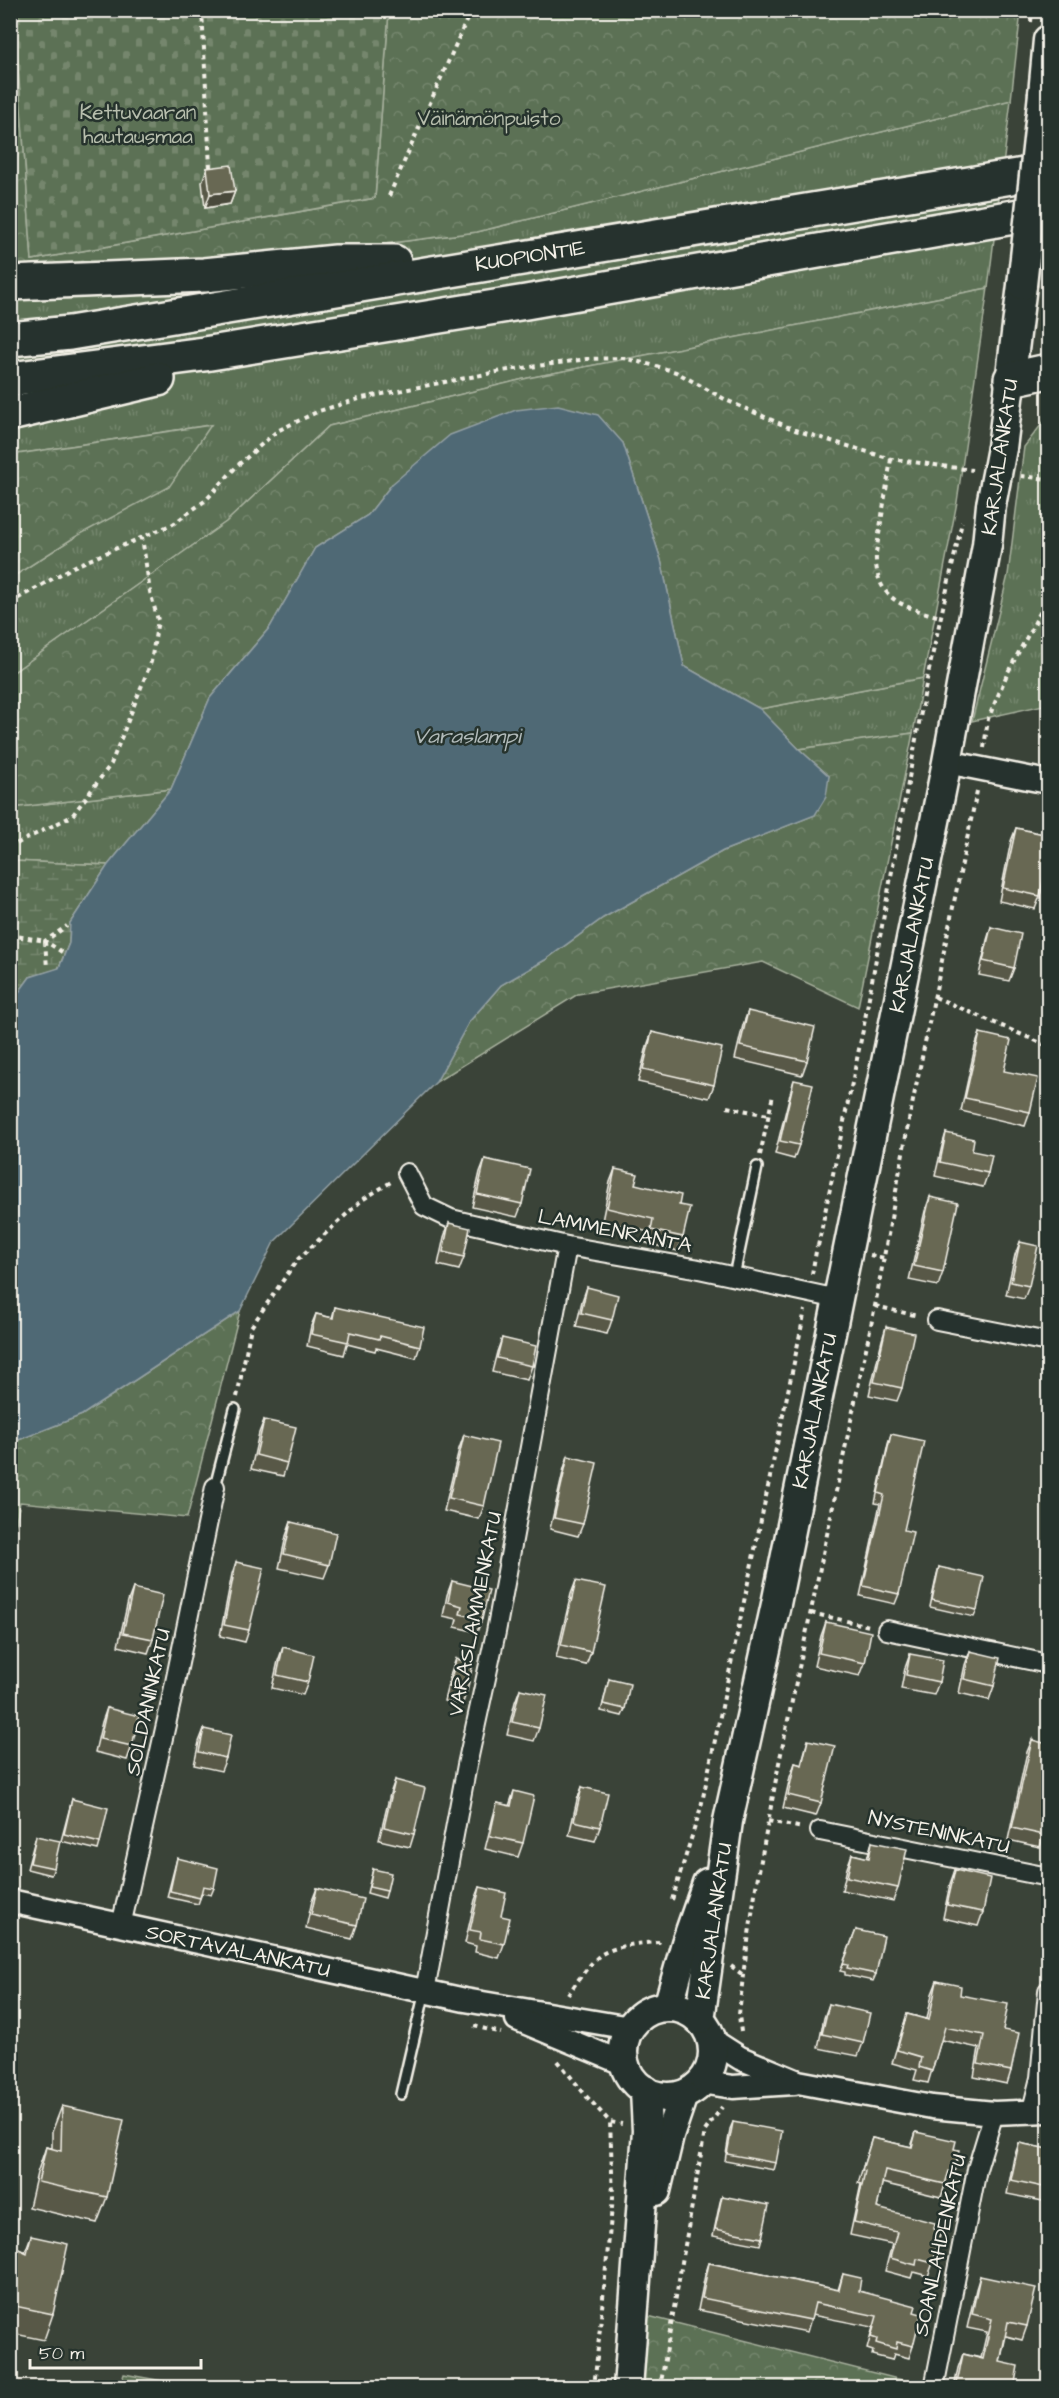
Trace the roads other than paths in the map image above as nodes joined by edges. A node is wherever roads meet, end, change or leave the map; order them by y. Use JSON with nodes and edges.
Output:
{"nodes":[{"id":1,"x":1048,"y":40,"type":"edge"},
{"id":2,"x":1048,"y":171,"type":"edge"},
{"id":3,"x":1048,"y":211,"type":"edge"},
{"id":4,"x":489,"y":262,"type":"junction"},
{"id":5,"x":10,"y":283,"type":"edge"},
{"id":6,"x":381,"y":326,"type":"junction"},
{"id":7,"x":10,"y":339,"type":"edge"},
{"id":8,"x":1048,"y":371,"type":"edge"},
{"id":9,"x":10,"y":379,"type":"edge"},
{"id":10,"x":1011,"y":379,"type":"junction"},
{"id":11,"x":10,"y":414,"type":"edge"},
{"id":12,"x":947,"y":762,"type":"junction"},
{"id":13,"x":1048,"y":782,"type":"edge"},
{"id":14,"x":757,"y":1167,"type":"road end"},
{"id":15,"x":407,"y":1173,"type":"road end"},
{"id":16,"x":567,"y":1246,"type":"junction"},
{"id":17,"x":734,"y":1276,"type":"junction"},
{"id":18,"x":838,"y":1299,"type":"junction"},
{"id":19,"x":937,"y":1320,"type":"road end"},
{"id":20,"x":1048,"y":1342,"type":"edge"},
{"id":21,"x":235,"y":1409,"type":"road end"},
{"id":22,"x":215,"y":1487,"type":"joint"},
{"id":23,"x":887,"y":1630,"type":"road end"},
{"id":24,"x":1048,"y":1664,"type":"edge"},
{"id":25,"x":728,"y":1821,"type":"junction"},
{"id":26,"x":820,"y":1831,"type":"road end"},
{"id":27,"x":1048,"y":1877,"type":"edge"},
{"id":28,"x":10,"y":1901,"type":"edge"},
{"id":29,"x":121,"y":1926,"type":"junction"},
{"id":30,"x":424,"y":1990,"type":"junction"},
{"id":31,"x":1048,"y":1991,"type":"edge"},
{"id":32,"x":668,"y":2007,"type":"junction"},
{"id":33,"x":555,"y":2024,"type":"junction"},
{"id":34,"x":630,"y":2028,"type":"junction"},
{"id":35,"x":706,"y":2030,"type":"junction"},
{"id":36,"x":625,"y":2064,"type":"junction"},
{"id":37,"x":798,"y":2082,"type":"junction"},
{"id":38,"x":692,"y":2088,"type":"junction"},
{"id":39,"x":645,"y":2090,"type":"junction"},
{"id":40,"x":400,"y":2094,"type":"dead end"},
{"id":41,"x":1040,"y":2111,"type":"edge"},
{"id":42,"x":994,"y":2113,"type":"junction"},
{"id":43,"x":635,"y":2280,"type":"junction"},
{"id":44,"x":628,"y":2388,"type":"edge"},
{"id":45,"x":934,"y":2388,"type":"edge"}],
"edges":[{"from":1,"to":10,"type":"main road","name":"KARJALANKATU","bridge":true},
{"from":2,"to":4,"type":"highway","name":"KUOPIONTIE"},
{"from":3,"to":6,"type":"highway"},
{"from":4,"to":5,"type":"highway"},
{"from":4,"to":7,"type":"highway","name":"KUOPIONTIE"},
{"from":6,"to":9,"type":"highway"},
{"from":6,"to":11,"type":"highway"},
{"from":8,"to":10,"type":"highway"},
{"from":10,"to":12,"type":"main road","name":"KARJALANKATU","bridge":true},
{"from":12,"to":13,"type":"street"},
{"from":12,"to":18,"type":"main road","name":"KARJALANKATU"},
{"from":14,"to":17,"type":"lane"},
{"from":15,"to":16,"type":"street","name":"LAMMENRANTA"},
{"from":16,"to":17,"type":"street","name":"LAMMENRANTA"},
{"from":16,"to":30,"type":"street","name":"VARASLAMMENKATU"},
{"from":17,"to":18,"type":"street","name":"LAMMENRANTA"},
{"from":18,"to":25,"type":"main road","name":"KARJALANKATU"},
{"from":19,"to":20,"type":"street"},
{"from":21,"to":22,"type":"lane"},
{"from":22,"to":29,"type":"street","name":"SOLDANINKATU"},
{"from":23,"to":24,"type":"street"},
{"from":25,"to":32,"type":"main road","name":"KARJALANKATU"},
{"from":25,"to":35,"type":"main road","name":"KARJALANKATU"},
{"from":26,"to":27,"type":"street","name":"NYSTENINKATU"},
{"from":28,"to":29,"type":"street","name":"SORTAVALANKATU"},
{"from":29,"to":30,"type":"street","name":"SORTAVALANKATU"},
{"from":30,"to":33,"type":"street","name":"SORTAVALANKATU"},
{"from":30,"to":40,"type":"lane"},
{"from":31,"to":41,"type":"street"},
{"from":32,"to":34,"type":"main road"},
{"from":32,"to":35,"type":"main road"},
{"from":33,"to":34,"type":"street","name":"SORTAVALANKATU"},
{"from":33,"to":36,"type":"street","name":"SORTAVALANKATU"},
{"from":34,"to":36,"type":"main road"},
{"from":35,"to":37,"type":"street"},
{"from":35,"to":38,"type":"main road"},
{"from":36,"to":39,"type":"main road"},
{"from":37,"to":38,"type":"street"},
{"from":37,"to":42,"type":"street"},
{"from":38,"to":39,"type":"main road"},
{"from":38,"to":43,"type":"main road"},
{"from":39,"to":43,"type":"main road"},
{"from":41,"to":42,"type":"street"},
{"from":42,"to":45,"type":"street","name":"SOANLAHDENKATU"},
{"from":43,"to":44,"type":"main road"}]}
